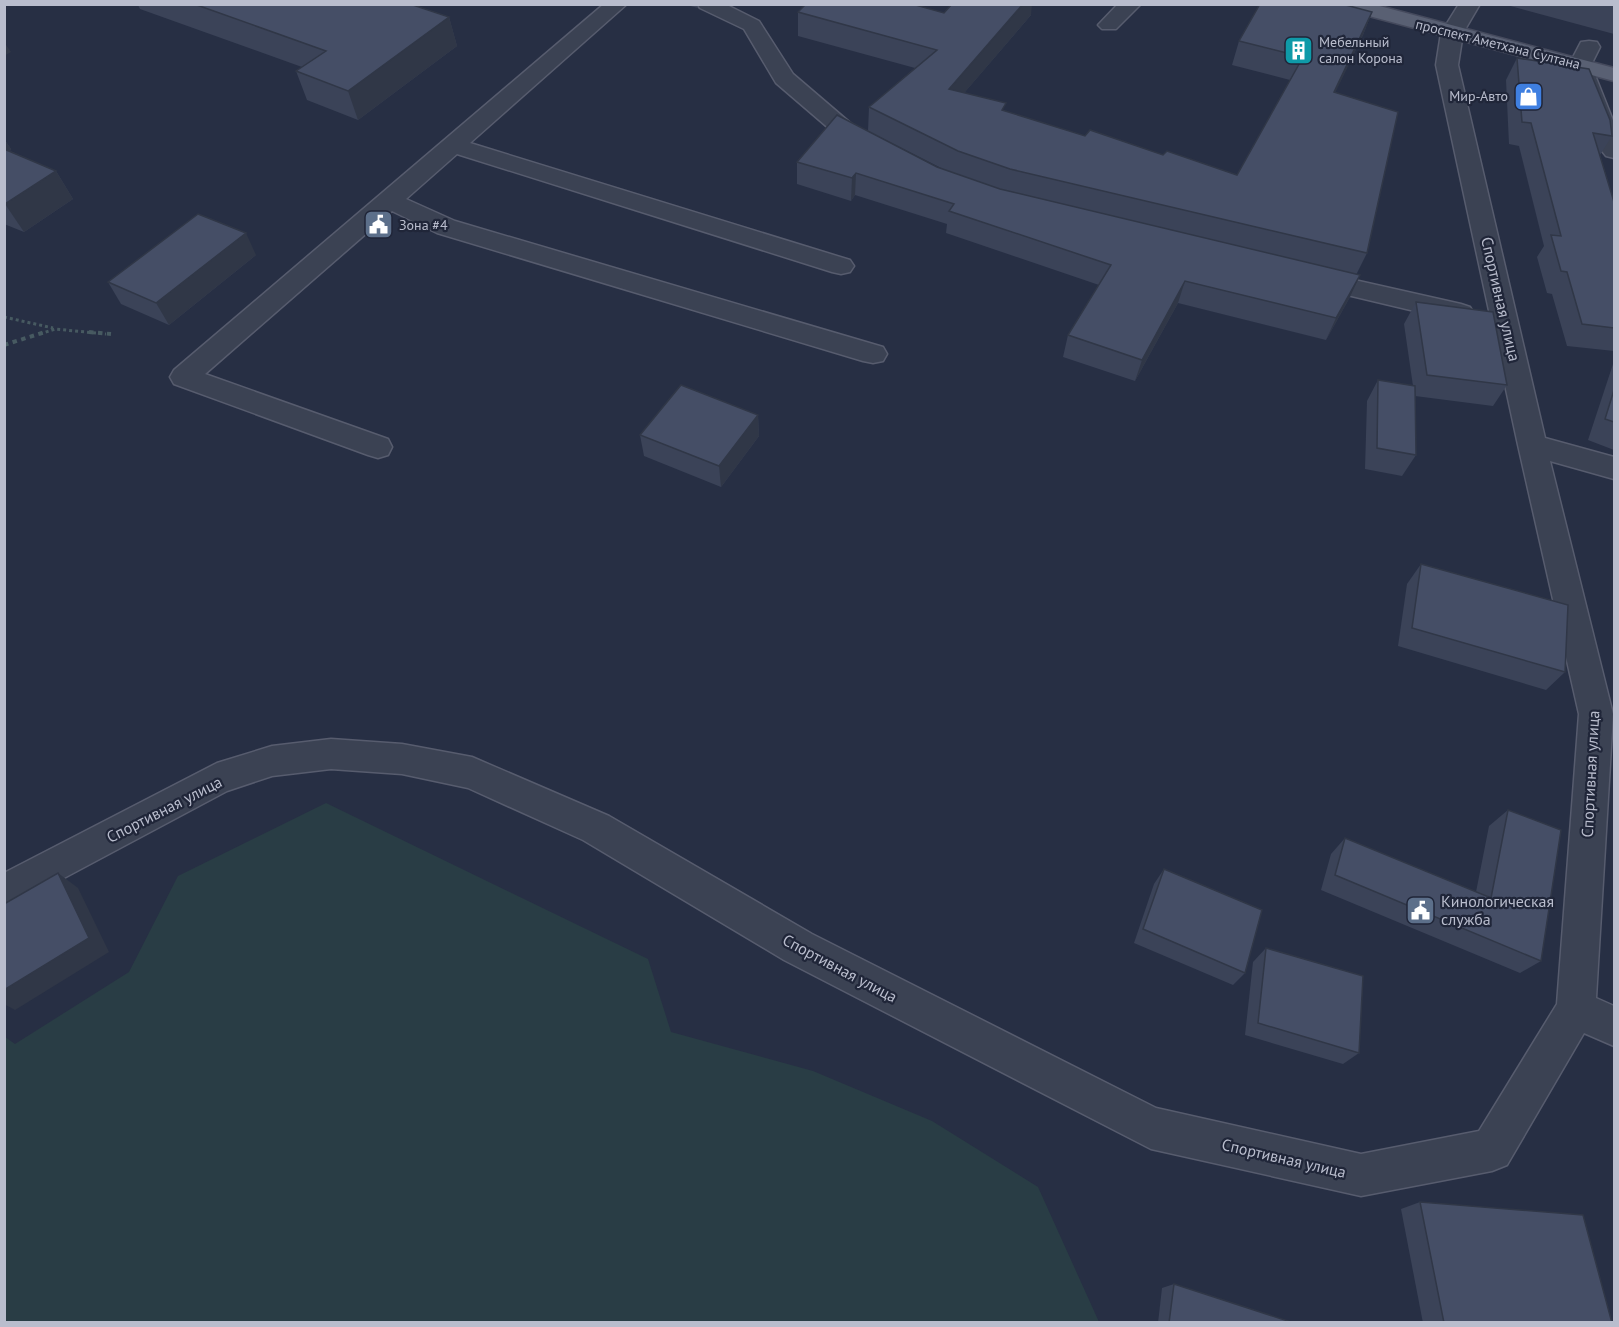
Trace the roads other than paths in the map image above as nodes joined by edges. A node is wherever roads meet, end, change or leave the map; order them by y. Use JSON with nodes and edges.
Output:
{"nodes":[{"id":1,"x":617,"y":4,"type":"edge"},
{"id":2,"x":707,"y":4,"type":"edge"},
{"id":3,"x":1131,"y":4,"type":"edge"},
{"id":4,"x":1346,"y":4,"type":"edge"},
{"id":5,"x":1420,"y":4,"type":"edge"},
{"id":6,"x":1461,"y":17,"type":"edge"},
{"id":7,"x":1109,"y":25,"type":"dead end"},
{"id":8,"x":1592,"y":54,"type":"junction"},
{"id":9,"x":1614,"y":75,"type":"edge"},
{"id":10,"x":454,"y":146,"type":"junction"},
{"id":11,"x":1614,"y":151,"type":"edge"},
{"id":12,"x":894,"y":155,"type":"edge"},
{"id":13,"x":388,"y":200,"type":"junction"},
{"id":14,"x":841,"y":266,"type":"dead end"},
{"id":15,"x":1285,"y":272,"type":"edge"},
{"id":16,"x":1507,"y":324,"type":"junction"},
{"id":17,"x":873,"y":354,"type":"dead end"},
{"id":18,"x":1532,"y":445,"type":"junction"},
{"id":19,"x":378,"y":447,"type":"dead end"},
{"id":20,"x":1614,"y":468,"type":"edge"},
{"id":21,"x":1605,"y":718,"type":"edge"},
{"id":22,"x":4,"y":893,"type":"edge"},
{"id":23,"x":1576,"y":1009,"type":"junction"},
{"id":24,"x":1614,"y":1026,"type":"edge"}],
"edges":[{"from":1,"to":10,"type":"street"},
{"from":2,"to":12,"type":"street"},
{"from":3,"to":7,"type":"street"},
{"from":4,"to":6,"type":"main road","name":"проспект Аметхана Султана"},
{"from":5,"to":6,"type":"main road"},
{"from":6,"to":8,"type":"main road","name":"проспект Аметхана Султана"},
{"from":6,"to":16,"type":"street","name":"Спортивная улица"},
{"from":8,"to":9,"type":"main road","name":"проспект Аметхана Султана"},
{"from":8,"to":11,"type":"street"},
{"from":10,"to":13,"type":"street"},
{"from":10,"to":14,"type":"street"},
{"from":13,"to":17,"type":"street"},
{"from":13,"to":19,"type":"street"},
{"from":15,"to":16,"type":"street"},
{"from":16,"to":18,"type":"street","name":"Спортивная улица"},
{"from":18,"to":20,"type":"street"},
{"from":18,"to":21,"type":"street","name":"Спортивная улица"},
{"from":21,"to":23,"type":"street","name":"Спортивная улица"},
{"from":22,"to":23,"type":"street","name":"Спортивная улица"},
{"from":23,"to":24,"type":"street"}]}
